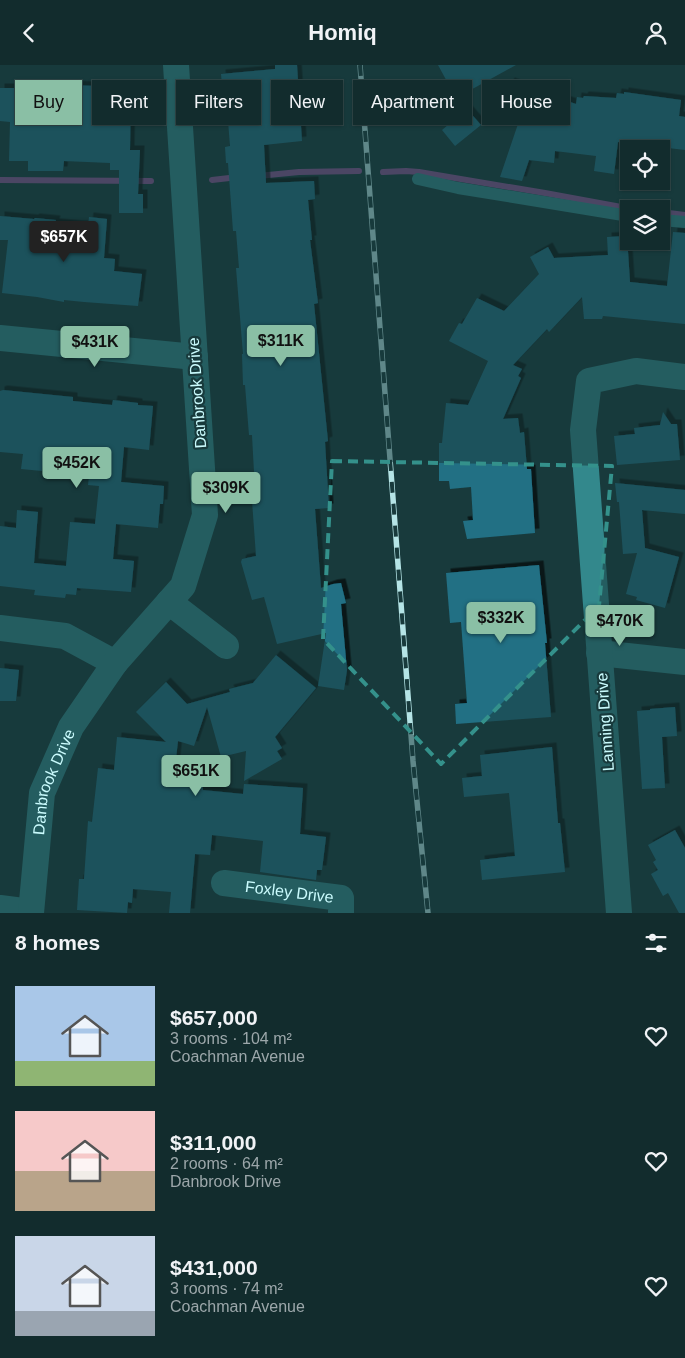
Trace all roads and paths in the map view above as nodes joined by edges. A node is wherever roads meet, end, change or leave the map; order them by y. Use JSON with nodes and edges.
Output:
{"nodes":[{"id":1,"x":176,"y":65,"type":"edge"},
{"id":2,"x":418,"y":179,"type":"dead end"},
{"id":3,"x":620,"y":215,"type":"edge"},
{"id":4,"x":670,"y":221,"type":"edge"},
{"id":5,"x":685,"y":222,"type":"edge"},
{"id":6,"x":0,"y":338,"type":"edge"},
{"id":7,"x":195,"y":357,"type":"junction"},
{"id":8,"x":685,"y":377,"type":"edge"},
{"id":9,"x":169,"y":602,"type":"junction"},
{"id":10,"x":0,"y":628,"type":"edge"},
{"id":11,"x":226,"y":646,"type":"dead end"},
{"id":12,"x":599,"y":653,"type":"junction"},
{"id":13,"x":685,"y":661,"type":"edge"},
{"id":14,"x":115,"y":663,"type":"junction"},
{"id":15,"x":224,"y":883,"type":"dead end"},
{"id":16,"x":0,"y":908,"type":"edge"},
{"id":17,"x":31,"y":913,"type":"edge"},
{"id":18,"x":341,"y":913,"type":"edge"},
{"id":19,"x":619,"y":913,"type":"edge"}],
"edges":[{"from":1,"to":7,"type":"street","name":"Danbrook Drive"},
{"from":2,"to":3,"type":"lane"},
{"from":4,"to":5,"type":"lane"},
{"from":6,"to":7,"type":"street"},
{"from":7,"to":9,"type":"street","name":"Danbrook Drive"},
{"from":8,"to":12,"type":"street","name":"Lanning Drive"},
{"from":9,"to":11,"type":"street"},
{"from":9,"to":14,"type":"street","name":"Danbrook Drive"},
{"from":10,"to":14,"type":"street"},
{"from":12,"to":13,"type":"street"},
{"from":12,"to":19,"type":"street","name":"Lanning Drive"},
{"from":14,"to":17,"type":"street","name":"Danbrook Drive"},
{"from":15,"to":18,"type":"street","name":"Foxley Drive"},
{"from":16,"to":17,"type":"street"}]}
